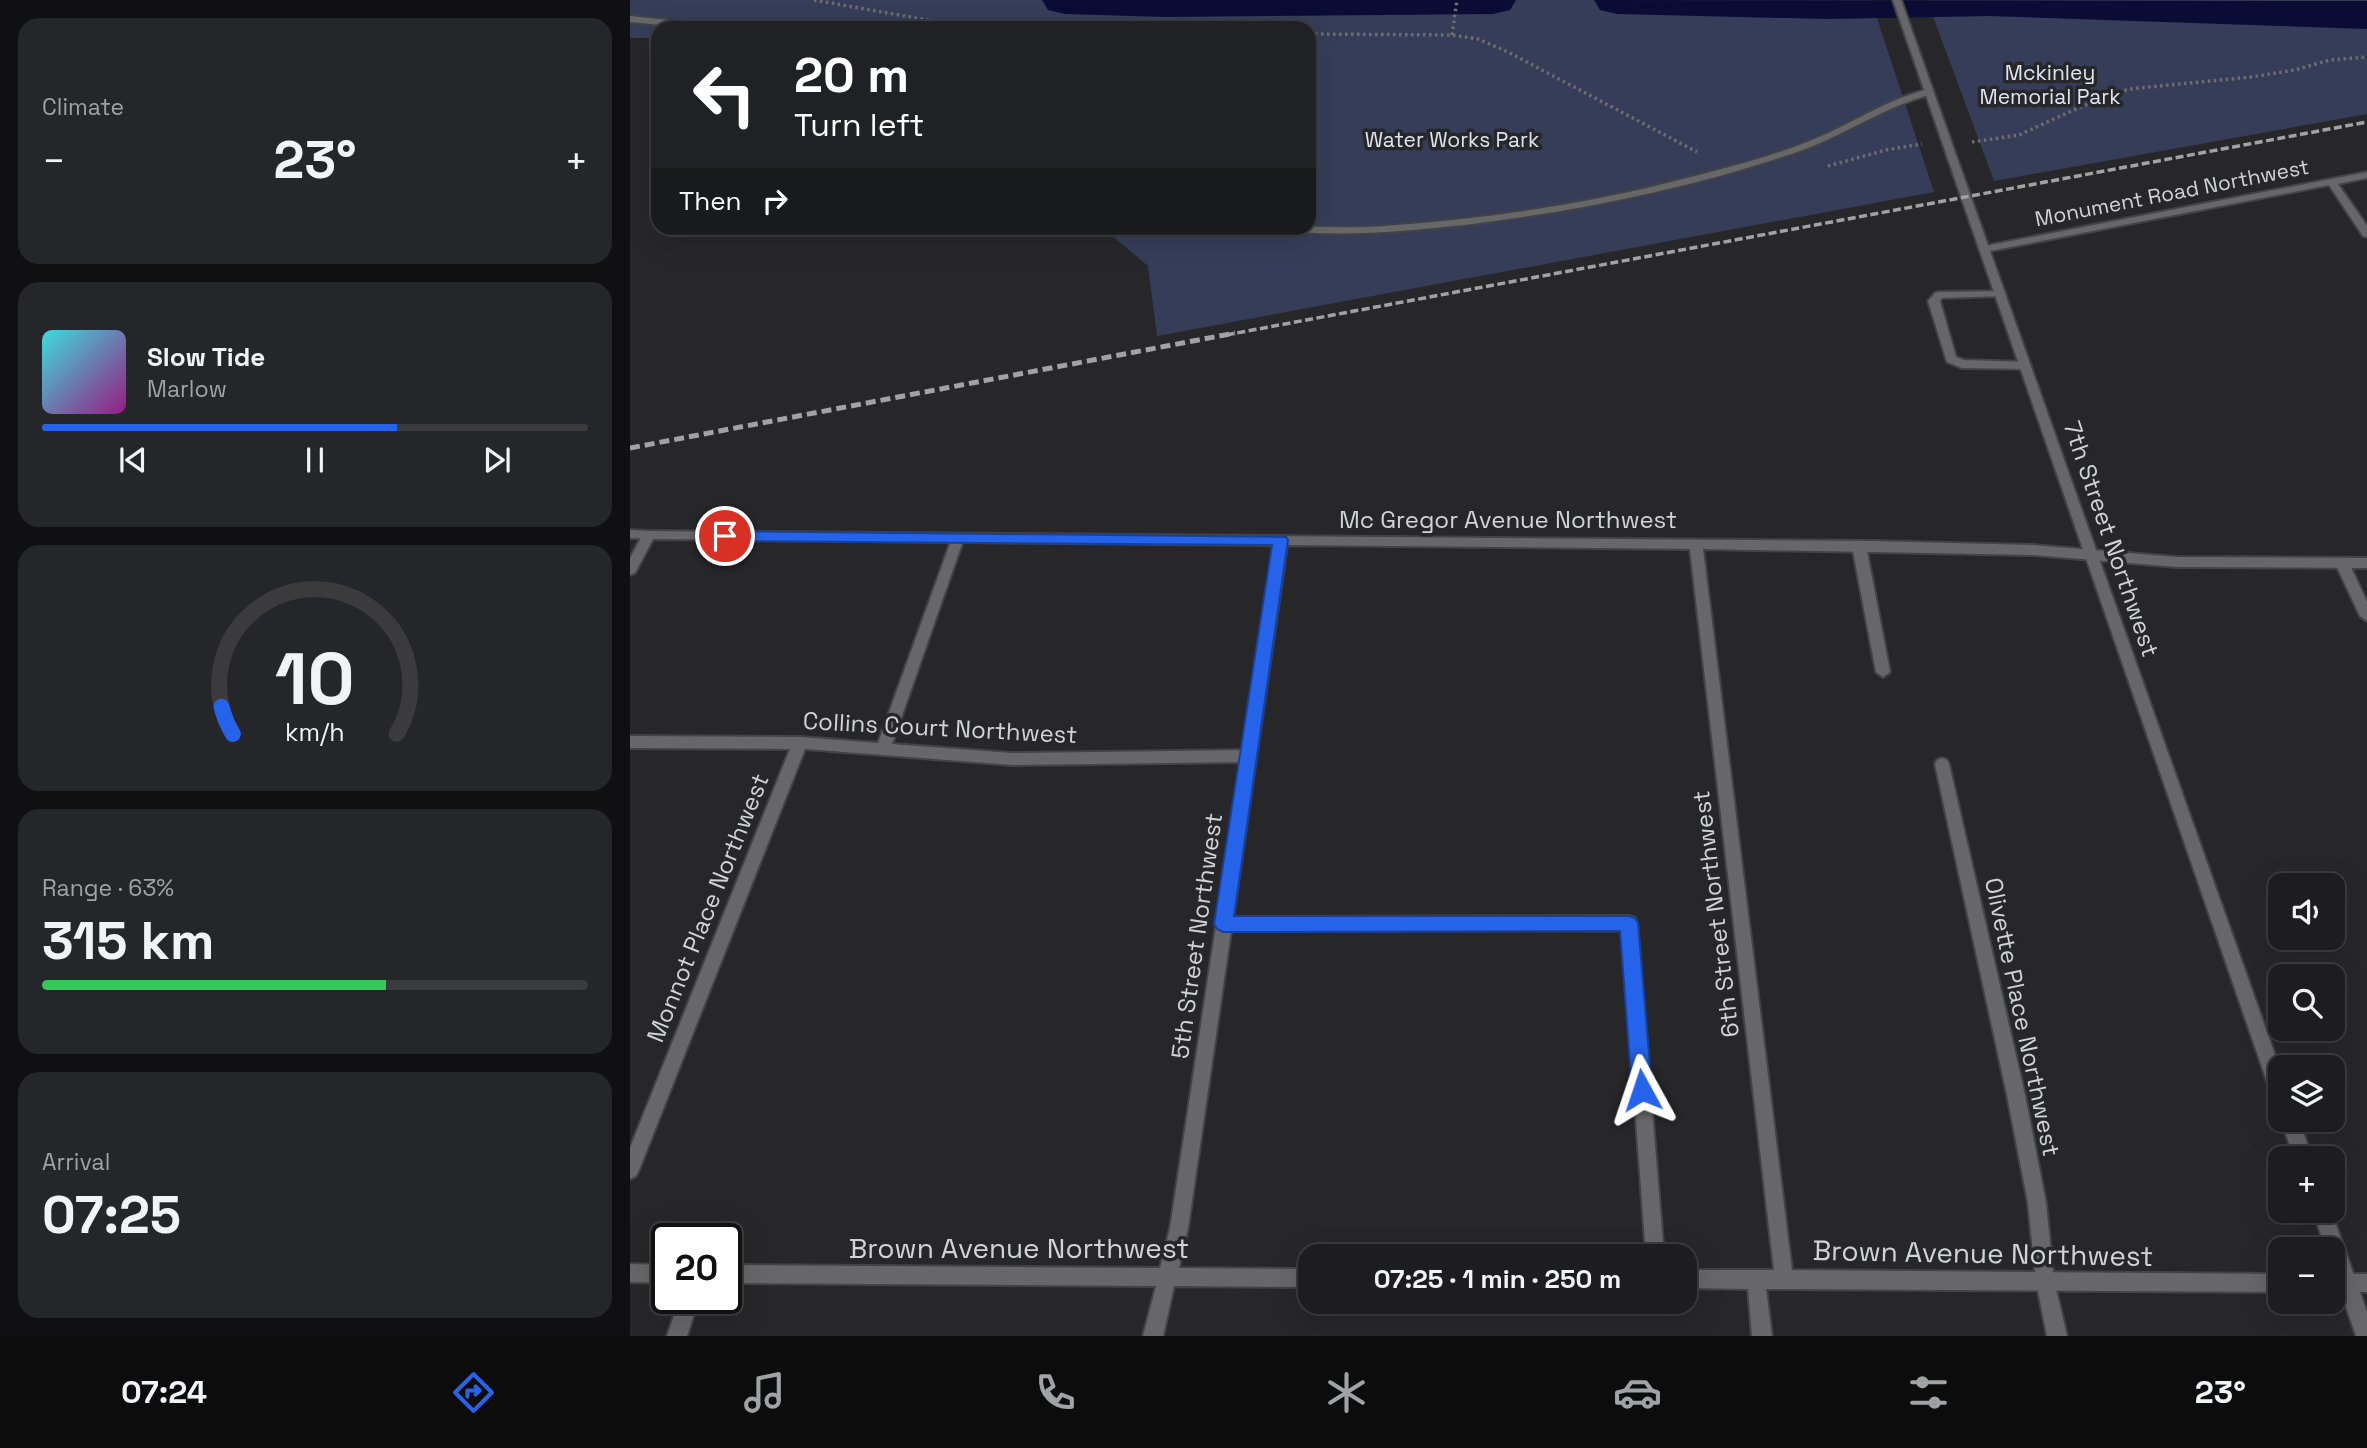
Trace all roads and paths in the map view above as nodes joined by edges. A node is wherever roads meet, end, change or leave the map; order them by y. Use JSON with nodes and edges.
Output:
{"nodes":[{"id":1,"x":814,"y":0,"type":"edge"},
{"id":2,"x":1457,"y":0,"type":"edge"},
{"id":3,"x":1897,"y":0,"type":"edge"},
{"id":4,"x":630,"y":19,"type":"edge"},
{"id":5,"x":651,"y":21,"type":"edge"},
{"id":6,"x":933,"y":21,"type":"edge"},
{"id":7,"x":1452,"y":35,"type":"dead end"},
{"id":8,"x":1930,"y":92,"type":"junction"},
{"id":9,"x":2367,"y":175,"type":"edge"},
{"id":10,"x":2332,"y":182,"type":"junction"},
{"id":11,"x":1316,"y":230,"type":"edge"},
{"id":12,"x":2367,"y":234,"type":"edge"},
{"id":13,"x":1985,"y":249,"type":"junction"},
{"id":14,"x":2001,"y":294,"type":"junction"},
{"id":15,"x":2025,"y":366,"type":"junction"},
{"id":16,"x":630,"y":534,"type":"edge"},
{"id":17,"x":649,"y":536,"type":"junction"},
{"id":18,"x":958,"y":538,"type":"junction"},
{"id":19,"x":1280,"y":540,"type":"junction"},
{"id":20,"x":1696,"y":544,"type":"junction"},
{"id":21,"x":1859,"y":546,"type":"junction"},
{"id":22,"x":2091,"y":556,"type":"junction"},
{"id":23,"x":2342,"y":563,"type":"junction"},
{"id":24,"x":2367,"y":563,"type":"edge"},
{"id":25,"x":631,"y":566,"type":"edge"},
{"id":26,"x":2367,"y":616,"type":"edge"},
{"id":27,"x":1883,"y":672,"type":"dead end"},
{"id":28,"x":630,"y":742,"type":"edge"},
{"id":29,"x":800,"y":743,"type":"junction"},
{"id":30,"x":883,"y":749,"type":"junction"},
{"id":31,"x":1248,"y":756,"type":"junction"},
{"id":32,"x":1941,"y":764,"type":"dead end"},
{"id":33,"x":1223,"y":924,"type":"junction"},
{"id":34,"x":2268,"y":1059,"type":"edge"},
{"id":35,"x":630,"y":1170,"type":"edge"},
{"id":36,"x":1654,"y":1244,"type":"edge"},
{"id":37,"x":630,"y":1273,"type":"edge"},
{"id":38,"x":651,"y":1273,"type":"edge"},
{"id":39,"x":742,"y":1274,"type":"edge"},
{"id":40,"x":1167,"y":1278,"type":"junction"},
{"id":41,"x":1298,"y":1278,"type":"edge"},
{"id":42,"x":1697,"y":1279,"type":"edge"},
{"id":43,"x":1756,"y":1279,"type":"junction"},
{"id":44,"x":1784,"y":1279,"type":"junction"},
{"id":45,"x":2045,"y":1281,"type":"junction"},
{"id":46,"x":2268,"y":1283,"type":"edge"},
{"id":47,"x":2345,"y":1283,"type":"edge"},
{"id":48,"x":2367,"y":1283,"type":"edge"},
{"id":49,"x":2345,"y":1293,"type":"edge"},
{"id":50,"x":685,"y":1314,"type":"edge"},
{"id":51,"x":677,"y":1336,"type":"edge"},
{"id":52,"x":1153,"y":1336,"type":"edge"},
{"id":53,"x":1762,"y":1336,"type":"edge"},
{"id":54,"x":2057,"y":1336,"type":"edge"},
{"id":55,"x":2366,"y":1336,"type":"edge"}],
"edges":[{"from":1,"to":6,"type":"path"},
{"from":2,"to":7,"type":"path"},
{"from":3,"to":8,"type":"street","name":"7th Street Northwest"},
{"from":4,"to":5,"type":"street"},
{"from":8,"to":11,"type":"street"},
{"from":8,"to":13,"type":"street","name":"7th Street Northwest"},
{"from":9,"to":10,"type":"street","name":"Monument Road Northwest"},
{"from":10,"to":12,"type":"street"},
{"from":10,"to":13,"type":"street","name":"Monument Road Northwest"},
{"from":13,"to":14,"type":"street","name":"7th Street Northwest"},
{"from":14,"to":15,"type":"street","name":"7th Street Northwest"},
{"from":14,"to":15,"type":"street"},
{"from":15,"to":22,"type":"street","name":"7th Street Northwest"},
{"from":16,"to":17,"type":"street","name":"Mc Gregor Avenue Northwest"},
{"from":17,"to":18,"type":"street","name":"Mc Gregor Avenue Northwest"},
{"from":17,"to":25,"type":"street"},
{"from":18,"to":19,"type":"street","name":"Mc Gregor Avenue Northwest"},
{"from":18,"to":30,"type":"street"},
{"from":19,"to":20,"type":"street","name":"Mc Gregor Avenue Northwest"},
{"from":19,"to":31,"type":"street","name":"5th Street Northwest"},
{"from":20,"to":21,"type":"street","name":"Mc Gregor Avenue Northwest"},
{"from":20,"to":44,"type":"street","name":"6th Street Northwest"},
{"from":21,"to":22,"type":"street","name":"Mc Gregor Avenue Northwest"},
{"from":21,"to":27,"type":"street"},
{"from":22,"to":23,"type":"street","name":"Mc Gregor Avenue Northwest"},
{"from":22,"to":34,"type":"street","name":"7th Street Northwest"},
{"from":23,"to":24,"type":"street","name":"Mc Gregor Avenue Northwest"},
{"from":23,"to":26,"type":"street"},
{"from":28,"to":29,"type":"street","name":"Collins Court Northwest"},
{"from":29,"to":30,"type":"street","name":"Collins Court Northwest"},
{"from":29,"to":35,"type":"street","name":"Monnot Place Northwest"},
{"from":30,"to":31,"type":"street","name":"Collins Court Northwest"},
{"from":31,"to":33,"type":"street","name":"5th Street Northwest"},
{"from":32,"to":45,"type":"street","name":"Olivette Place Northwest"},
{"from":33,"to":36,"type":"street"},
{"from":33,"to":40,"type":"street","name":"5th Street Northwest"},
{"from":37,"to":38,"type":"street"},
{"from":39,"to":40,"type":"street","name":"Brown Avenue Northwest"},
{"from":40,"to":41,"type":"street","name":"Brown Avenue Northwest"},
{"from":40,"to":52,"type":"street","name":"5th Street Northwest"},
{"from":42,"to":43,"type":"street","name":"Brown Avenue Northwest"},
{"from":43,"to":44,"type":"street","name":"Brown Avenue Northwest"},
{"from":43,"to":53,"type":"street"},
{"from":44,"to":45,"type":"street","name":"Brown Avenue Northwest"},
{"from":45,"to":46,"type":"street","name":"Brown Avenue Northwest"},
{"from":45,"to":54,"type":"street"},
{"from":47,"to":48,"type":"street"},
{"from":49,"to":55,"type":"street"},
{"from":50,"to":51,"type":"street"}]}
